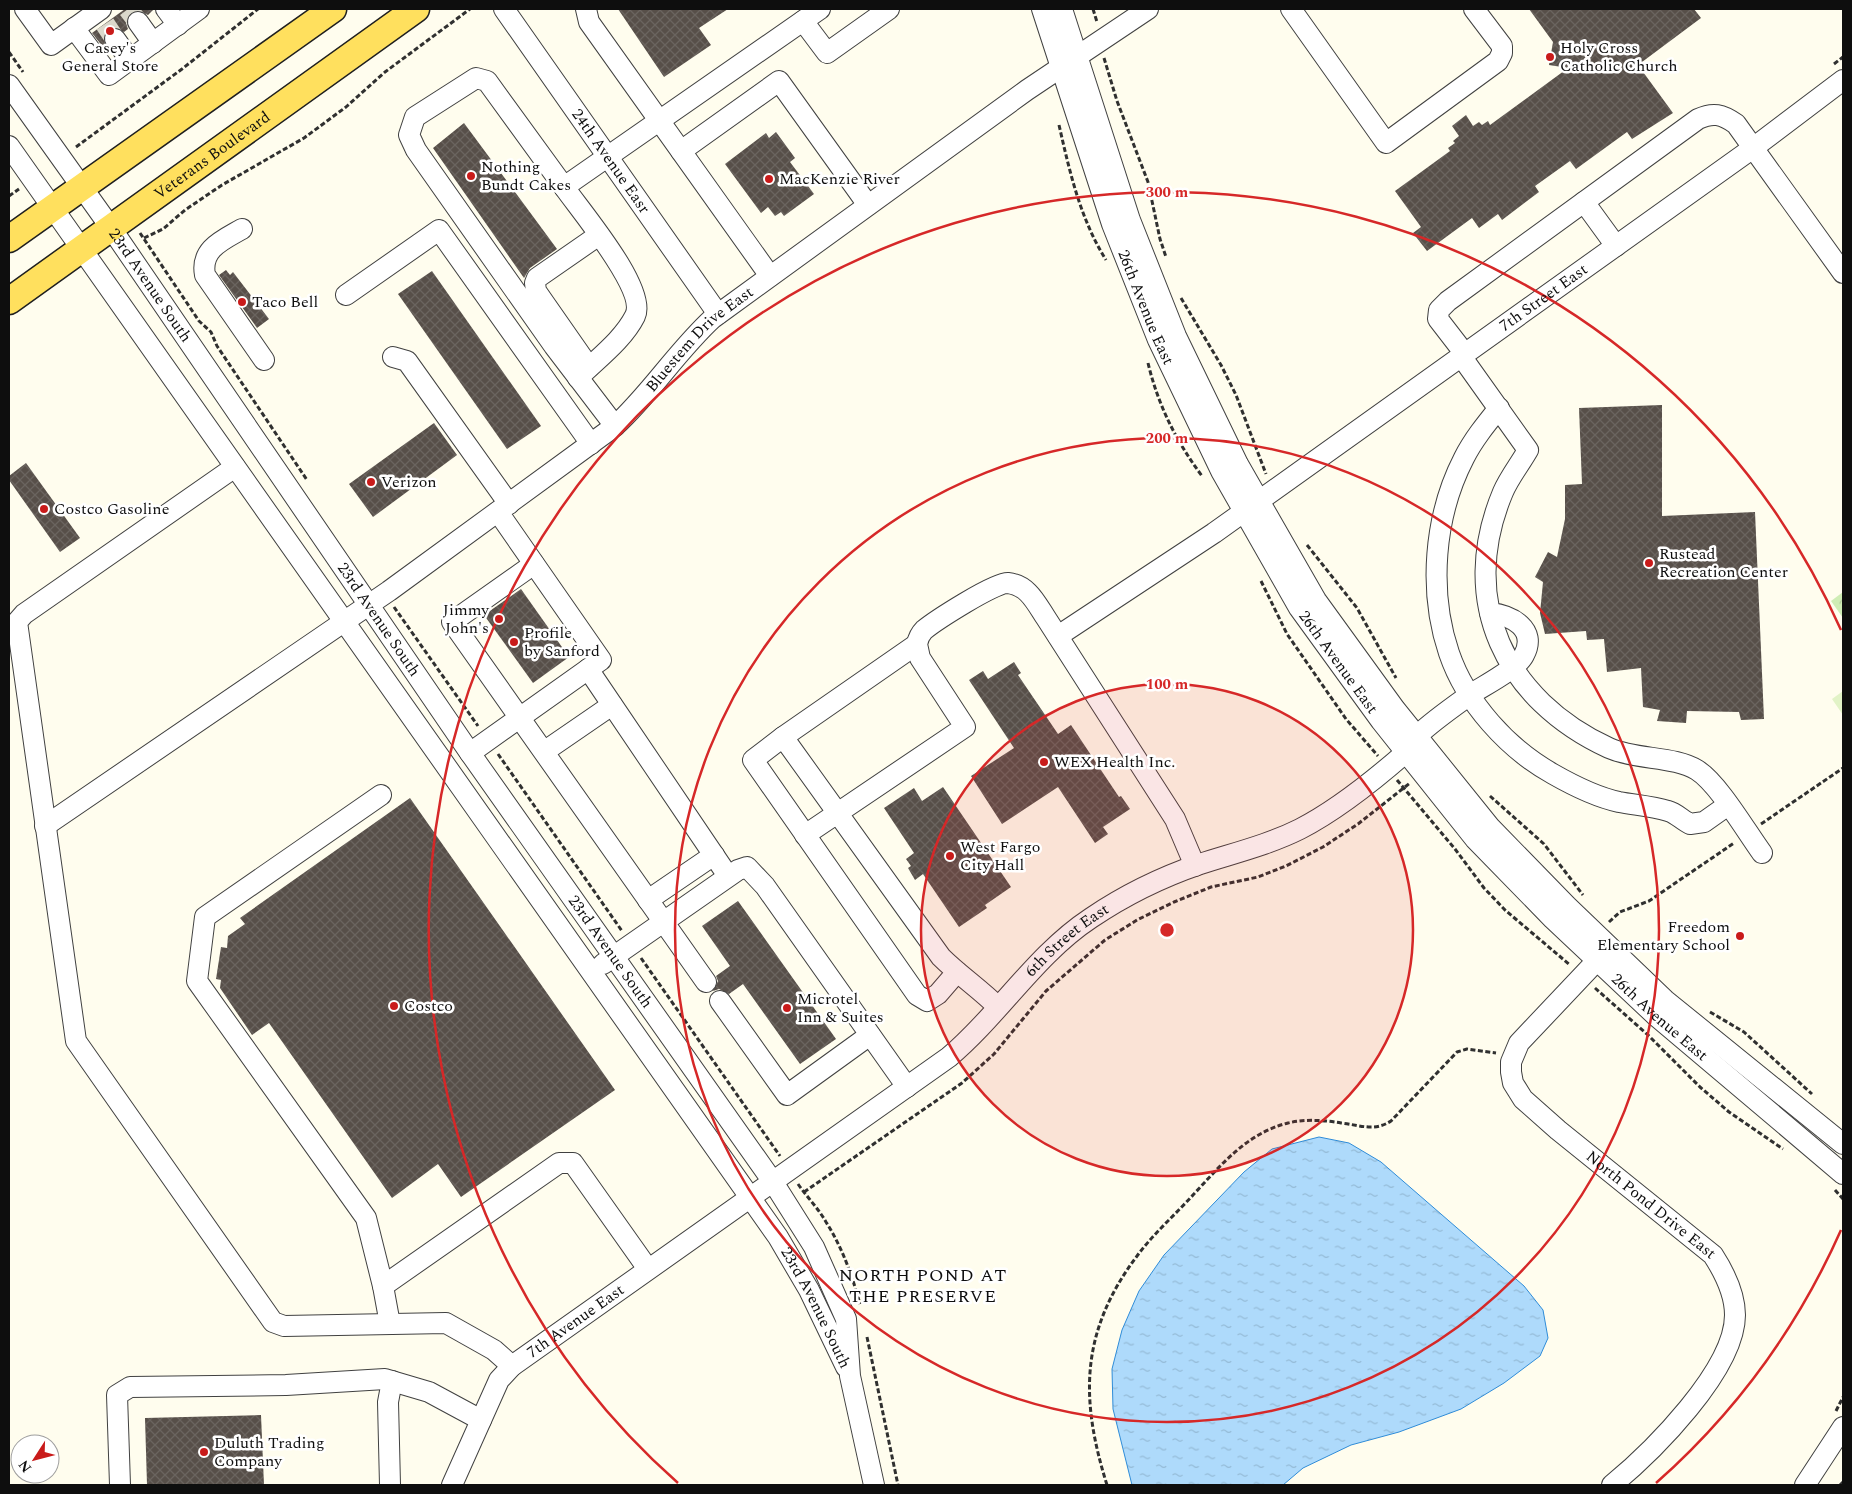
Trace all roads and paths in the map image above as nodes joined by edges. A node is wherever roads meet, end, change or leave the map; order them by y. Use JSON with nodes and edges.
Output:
{"nodes":[{"id":1,"x":25,"y":9,"type":"edge"},
{"id":2,"x":166,"y":9,"type":"edge"},
{"id":3,"x":199,"y":9,"type":"edge"},
{"id":4,"x":258,"y":9,"type":"edge"},
{"id":5,"x":333,"y":9,"type":"edge"},
{"id":6,"x":416,"y":9,"type":"edge"},
{"id":7,"x":470,"y":9,"type":"edge"},
{"id":8,"x":504,"y":9,"type":"edge"},
{"id":9,"x":586,"y":9,"type":"edge"},
{"id":10,"x":820,"y":9,"type":"edge"},
{"id":11,"x":889,"y":9,"type":"edge"},
{"id":12,"x":1042,"y":9,"type":"edge"},
{"id":13,"x":1062,"y":9,"type":"edge"},
{"id":14,"x":1093,"y":9,"type":"edge"},
{"id":15,"x":1148,"y":9,"type":"edge"},
{"id":16,"x":1290,"y":9,"type":"edge"},
{"id":17,"x":1474,"y":9,"type":"edge"},
{"id":18,"x":1096,"y":17,"type":"dead end"},
{"id":19,"x":104,"y":21,"type":"edge"},
{"id":20,"x":803,"y":21,"type":"junction"},
{"id":21,"x":138,"y":22,"type":"tunnel mouth"},
{"id":22,"x":178,"y":25,"type":"junction"},
{"id":23,"x":74,"y":28,"type":"junction"},
{"id":24,"x":153,"y":43,"type":"junction"},
{"id":25,"x":1077,"y":54,"type":"junction"},
{"id":26,"x":1104,"y":58,"type":"dead end"},
{"id":27,"x":130,"y":60,"type":"junction"},
{"id":28,"x":1061,"y":66,"type":"junction"},
{"id":29,"x":1843,"y":80,"type":"edge"},
{"id":30,"x":9,"y":85,"type":"edge"},
{"id":31,"x":660,"y":121,"type":"junction"},
{"id":32,"x":9,"y":146,"type":"edge"},
{"id":33,"x":76,"y":147,"type":"dead end"},
{"id":34,"x":1753,"y":148,"type":"junction"},
{"id":35,"x":681,"y":151,"type":"junction"},
{"id":36,"x":608,"y":158,"type":"junction"},
{"id":37,"x":82,"y":187,"type":"junction"},
{"id":38,"x":564,"y":187,"type":"junction"},
{"id":39,"x":19,"y":188,"type":"dead end"},
{"id":40,"x":9,"y":196,"type":"edge"},
{"id":41,"x":1584,"y":202,"type":"junction"},
{"id":42,"x":868,"y":205,"type":"junction"},
{"id":43,"x":53,"y":208,"type":"junction"},
{"id":44,"x":111,"y":228,"type":"junction"},
{"id":45,"x":242,"y":229,"type":"dead end"},
{"id":46,"x":599,"y":235,"type":"junction"},
{"id":47,"x":9,"y":239,"type":"edge"},
{"id":48,"x":1616,"y":246,"type":"junction"},
{"id":49,"x":82,"y":249,"type":"junction"},
{"id":50,"x":1167,"y":261,"type":"dead end"},
{"id":51,"x":1843,"y":273,"type":"edge"},
{"id":52,"x":770,"y":276,"type":"junction"},
{"id":53,"x":346,"y":295,"type":"dead end"},
{"id":54,"x":1180,"y":296,"type":"dead end"},
{"id":55,"x":9,"y":301,"type":"edge"},
{"id":56,"x":718,"y":314,"type":"junction"},
{"id":57,"x":1463,"y":355,"type":"junction"},
{"id":58,"x":393,"y":357,"type":"dead end"},
{"id":59,"x":264,"y":360,"type":"dead end"},
{"id":60,"x":584,"y":372,"type":"junction"},
{"id":61,"x":1499,"y":408,"type":"junction"},
{"id":62,"x":615,"y":426,"type":"junction"},
{"id":63,"x":591,"y":444,"type":"junction"},
{"id":64,"x":235,"y":467,"type":"junction"},
{"id":65,"x":1267,"y":475,"type":"dead end"},
{"id":66,"x":312,"y":487,"type":"dead end"},
{"id":67,"x":1251,"y":505,"type":"junction"},
{"id":68,"x":503,"y":508,"type":"junction"},
{"id":69,"x":1304,"y":541,"type":"dead end"},
{"id":70,"x":534,"y":564,"type":"junction"},
{"id":71,"x":377,"y":600,"type":"junction"},
{"id":72,"x":1490,"y":613,"type":"junction"},
{"id":73,"x":344,"y":622,"type":"junction"},
{"id":74,"x":1058,"y":636,"type":"junction"},
{"id":75,"x":917,"y":644,"type":"junction"},
{"id":76,"x":1511,"y":668,"type":"junction"},
{"id":77,"x":588,"y":669,"type":"junction"},
{"id":78,"x":1400,"y":686,"type":"dead end"},
{"id":79,"x":1470,"y":695,"type":"junction"},
{"id":80,"x":612,"y":705,"type":"junction"},
{"id":81,"x":520,"y":718,"type":"junction"},
{"id":82,"x":783,"y":737,"type":"junction"},
{"id":83,"x":488,"y":740,"type":"junction"},
{"id":84,"x":1412,"y":744,"type":"junction"},
{"id":85,"x":544,"y":751,"type":"junction"},
{"id":86,"x":470,"y":753,"type":"junction"},
{"id":87,"x":1843,"y":768,"type":"edge"},
{"id":88,"x":1487,"y":793,"type":"dead end"},
{"id":89,"x":381,"y":795,"type":"dead end"},
{"id":90,"x":1728,"y":805,"type":"junction"},
{"id":91,"x":837,"y":814,"type":"junction"},
{"id":92,"x":46,"y":826,"type":"junction"},
{"id":93,"x":1748,"y":833,"type":"junction"},
{"id":94,"x":805,"y":835,"type":"junction"},
{"id":95,"x":1762,"y":853,"type":"dead end"},
{"id":96,"x":714,"y":855,"type":"junction"},
{"id":97,"x":1195,"y":866,"type":"junction"},
{"id":98,"x":728,"y":876,"type":"junction"},
{"id":99,"x":1586,"y":899,"type":"dead end"},
{"id":100,"x":648,"y":900,"type":"junction"},
{"id":101,"x":1602,"y":918,"type":"dead end"},
{"id":102,"x":663,"y":922,"type":"junction"},
{"id":103,"x":1608,"y":923,"type":"junction"},
{"id":104,"x":1611,"y":926,"type":"dead end"},
{"id":105,"x":1604,"y":927,"type":"dead end"},
{"id":106,"x":631,"y":944,"type":"junction"},
{"id":107,"x":1603,"y":954,"type":"junction"},
{"id":108,"x":613,"y":956,"type":"junction"},
{"id":109,"x":1573,"y":959,"type":"dead end"},
{"id":110,"x":1570,"y":965,"type":"junction"},
{"id":111,"x":1562,"y":970,"type":"dead end"},
{"id":112,"x":592,"y":972,"type":"junction"},
{"id":113,"x":957,"y":972,"type":"junction"},
{"id":114,"x":706,"y":982,"type":"dead end"},
{"id":115,"x":1596,"y":988,"type":"dead end"},
{"id":116,"x":720,"y":1001,"type":"dead end"},
{"id":117,"x":1703,"y":1006,"type":"dead end"},
{"id":118,"x":998,"y":1007,"type":"junction"},
{"id":119,"x":870,"y":1035,"type":"junction"},
{"id":120,"x":1498,"y":1045,"type":"dead end"},
{"id":121,"x":907,"y":1087,"type":"junction"},
{"id":122,"x":1814,"y":1096,"type":"dead end"},
{"id":123,"x":1843,"y":1144,"type":"edge"},
{"id":124,"x":1788,"y":1152,"type":"dead end"},
{"id":125,"x":789,"y":1170,"type":"junction"},
{"id":126,"x":1838,"y":1181,"type":"edge"},
{"id":127,"x":773,"y":1182,"type":"junction"},
{"id":128,"x":750,"y":1196,"type":"junction"},
{"id":129,"x":1843,"y":1199,"type":"edge"},
{"id":130,"x":648,"y":1269,"type":"junction"},
{"id":131,"x":383,"y":1286,"type":"junction"},
{"id":132,"x":390,"y":1324,"type":"junction"},
{"id":133,"x":512,"y":1366,"type":"junction"},
{"id":134,"x":850,"y":1376,"type":"junction"},
{"id":135,"x":392,"y":1381,"type":"junction"},
{"id":136,"x":481,"y":1420,"type":"junction"},
{"id":137,"x":1843,"y":1427,"type":"edge"},
{"id":138,"x":1843,"y":1452,"type":"edge"},
{"id":139,"x":1843,"y":1482,"type":"edge"},
{"id":140,"x":120,"y":1485,"type":"edge"},
{"id":141,"x":390,"y":1485,"type":"edge"},
{"id":142,"x":452,"y":1485,"type":"edge"},
{"id":143,"x":874,"y":1485,"type":"edge"},
{"id":144,"x":1107,"y":1485,"type":"edge"},
{"id":145,"x":1612,"y":1485,"type":"edge"},
{"id":146,"x":1805,"y":1485,"type":"edge"},
{"id":147,"x":1811,"y":1485,"type":"edge"},
{"id":148,"x":1840,"y":1485,"type":"edge"}],
"edges":[{"from":1,"to":23,"type":"street"},
{"from":2,"to":22,"type":"street"},
{"from":3,"to":22,"type":"street"},
{"from":4,"to":33,"type":"path"},
{"from":5,"to":37,"type":"main road"},
{"from":6,"to":44,"type":"main road","name":"Veterans Boulevard"},
{"from":7,"to":66,"type":"path"},
{"from":8,"to":36,"type":"street","name":"24th Avenue Easr"},
{"from":9,"to":31,"type":"street"},
{"from":10,"to":20,"type":"street"},
{"from":11,"to":20,"type":"street"},
{"from":12,"to":28,"type":"street","name":"26th Avenue East"},
{"from":13,"to":25,"type":"street","name":"26th Avenue East"},
{"from":14,"to":18,"type":"path"},
{"from":15,"to":25,"type":"street","name":"Bluestem Drive East"},
{"from":16,"to":17,"type":"street"},
{"from":19,"to":23,"type":"street"},
{"from":19,"to":27,"type":"street"},
{"from":20,"to":31,"type":"street"},
{"from":21,"to":24,"type":"street"},
{"from":22,"to":24,"type":"street"},
{"from":23,"to":27,"type":"street"},
{"from":24,"to":27,"type":"street"},
{"from":25,"to":28,"type":"street","name":"Bluestem Drive East"},
{"from":25,"to":67,"type":"street","name":"26th Avenue East"},
{"from":26,"to":50,"type":"path"},
{"from":28,"to":42,"type":"street","name":"Bluestem Drive East"},
{"from":28,"to":67,"type":"street","name":"26th Avenue East"},
{"from":29,"to":34,"type":"street","name":"7th Street East"},
{"from":30,"to":37,"type":"street","name":"23rd Avenue South"},
{"from":31,"to":35,"type":"street"},
{"from":31,"to":36,"type":"street"},
{"from":32,"to":43,"type":"street","name":"23rd Avenue South"},
{"from":34,"to":41,"type":"street"},
{"from":34,"to":48,"type":"street","name":"7th Street East"},
{"from":34,"to":51,"type":"street"},
{"from":35,"to":42,"type":"street"},
{"from":35,"to":52,"type":"street"},
{"from":36,"to":38,"type":"street"},
{"from":36,"to":56,"type":"street","name":"24th Avenue Easr"},
{"from":37,"to":43,"type":"main road"},
{"from":37,"to":44,"type":"street","name":"23rd Avenue South"},
{"from":38,"to":46,"type":"street"},
{"from":38,"to":60,"type":"street"},
{"from":39,"to":40,"type":"path"},
{"from":41,"to":48,"type":"street"},
{"from":41,"to":57,"type":"street"},
{"from":42,"to":52,"type":"street","name":"Bluestem Drive East"},
{"from":43,"to":47,"type":"main road"},
{"from":43,"to":49,"type":"street","name":"23rd Avenue South"},
{"from":44,"to":49,"type":"main road","name":"Veterans Boulevard"},
{"from":44,"to":71,"type":"street","name":"23rd Avenue South"},
{"from":45,"to":59,"type":"street"},
{"from":46,"to":60,"type":"street"},
{"from":46,"to":60,"type":"street"},
{"from":48,"to":57,"type":"street","name":"7th Street East"},
{"from":49,"to":55,"type":"main road","name":"Veterans Boulevard"},
{"from":49,"to":64,"type":"street","name":"23rd Avenue South"},
{"from":52,"to":56,"type":"street","name":"Bluestem Drive East"},
{"from":53,"to":63,"type":"street"},
{"from":54,"to":65,"type":"path"},
{"from":56,"to":62,"type":"street","name":"Bluestem Drive East"},
{"from":57,"to":61,"type":"street"},
{"from":57,"to":67,"type":"street","name":"7th Street East"},
{"from":58,"to":68,"type":"street"},
{"from":60,"to":62,"type":"street"},
{"from":61,"to":72,"type":"street"},
{"from":61,"to":79,"type":"street"},
{"from":62,"to":63,"type":"street","name":"Bluestem Drive East"},
{"from":63,"to":68,"type":"street","name":"Bluestem Drive East"},
{"from":64,"to":73,"type":"street","name":"23rd Avenue South"},
{"from":64,"to":92,"type":"street"},
{"from":67,"to":74,"type":"street","name":"7th Street East"},
{"from":67,"to":84,"type":"street","name":"26th Avenue East"},
{"from":68,"to":70,"type":"street"},
{"from":68,"to":71,"type":"street","name":"Bluestem Drive East"},
{"from":69,"to":78,"type":"path"},
{"from":70,"to":77,"type":"street"},
{"from":70,"to":81,"type":"street"},
{"from":71,"to":73,"type":"street","name":"Bluestem Drive East"},
{"from":71,"to":83,"type":"path"},
{"from":71,"to":86,"type":"street","name":"23rd Avenue South"},
{"from":72,"to":76,"type":"street"},
{"from":72,"to":76,"type":"street","name":"6th Street East"},
{"from":73,"to":92,"type":"street","name":"Bluestem Drive East"},
{"from":73,"to":112,"type":"street","name":"23rd Avenue South"},
{"from":74,"to":75,"type":"street"},
{"from":74,"to":97,"type":"street"},
{"from":75,"to":82,"type":"street"},
{"from":75,"to":91,"type":"street"},
{"from":76,"to":79,"type":"street","name":"6th Street East"},
{"from":76,"to":90,"type":"street"},
{"from":77,"to":80,"type":"street"},
{"from":77,"to":81,"type":"street"},
{"from":79,"to":84,"type":"street","name":"6th Street East"},
{"from":79,"to":90,"type":"street"},
{"from":80,"to":85,"type":"street"},
{"from":80,"to":96,"type":"street"},
{"from":81,"to":83,"type":"street"},
{"from":81,"to":85,"type":"street"},
{"from":82,"to":91,"type":"street"},
{"from":82,"to":94,"type":"street"},
{"from":83,"to":86,"type":"street"},
{"from":83,"to":106,"type":"path"},
{"from":84,"to":97,"type":"street","name":"6th Street East"},
{"from":84,"to":107,"type":"street","name":"26th Avenue East"},
{"from":85,"to":100,"type":"street"},
{"from":86,"to":108,"type":"street","name":"23rd Avenue South"},
{"from":87,"to":93,"type":"path"},
{"from":88,"to":99,"type":"path"},
{"from":89,"to":131,"type":"street"},
{"from":90,"to":93,"type":"street"},
{"from":91,"to":94,"type":"street"},
{"from":91,"to":113,"type":"street"},
{"from":92,"to":132,"type":"street"},
{"from":93,"to":95,"type":"street"},
{"from":93,"to":103,"type":"path"},
{"from":94,"to":113,"type":"street"},
{"from":96,"to":98,"type":"street"},
{"from":96,"to":100,"type":"street"},
{"from":97,"to":118,"type":"street","name":"6th Street East"},
{"from":98,"to":102,"type":"street"},
{"from":98,"to":119,"type":"street"},
{"from":100,"to":102,"type":"street"},
{"from":101,"to":103,"type":"path"},
{"from":102,"to":106,"type":"street"},
{"from":102,"to":114,"type":"street"},
{"from":103,"to":104,"type":"path"},
{"from":103,"to":105,"type":"path"},
{"from":106,"to":108,"type":"street"},
{"from":106,"to":125,"type":"path"},
{"from":107,"to":123,"type":"street","name":"26th Avenue East"},
{"from":107,"to":126,"type":"street","name":"26th Avenue East"},
{"from":107,"to":145,"type":"street","name":"North Pond Drive East"},
{"from":108,"to":112,"type":"street"},
{"from":108,"to":127,"type":"street","name":"23rd Avenue South"},
{"from":109,"to":110,"type":"path"},
{"from":110,"to":111,"type":"path"},
{"from":110,"to":125,"type":"path"},
{"from":112,"to":128,"type":"street","name":"23rd Avenue South"},
{"from":113,"to":118,"type":"street"},
{"from":115,"to":124,"type":"path"},
{"from":116,"to":119,"type":"street"},
{"from":117,"to":122,"type":"path"},
{"from":118,"to":121,"type":"street","name":"6th Street East"},
{"from":119,"to":121,"type":"street"},
{"from":120,"to":144,"type":"path"},
{"from":121,"to":125,"type":"street","name":"6th Street East"},
{"from":125,"to":127,"type":"street","name":"6th Street East"},
{"from":126,"to":129,"type":"path"},
{"from":127,"to":128,"type":"street","name":"6th Street East"},
{"from":127,"to":134,"type":"street","name":"23rd Avenue South"},
{"from":128,"to":130,"type":"street","name":"7th Avenue East"},
{"from":128,"to":134,"type":"street","name":"23rd Avenue South"},
{"from":130,"to":131,"type":"street"},
{"from":130,"to":133,"type":"street","name":"7th Avenue East"},
{"from":131,"to":132,"type":"street"},
{"from":132,"to":133,"type":"street"},
{"from":133,"to":136,"type":"street","name":"7th Avenue East"},
{"from":134,"to":143,"type":"street"},
{"from":135,"to":136,"type":"street"},
{"from":135,"to":140,"type":"street"},
{"from":135,"to":141,"type":"street"},
{"from":136,"to":142,"type":"street","name":"7th Avenue East"},
{"from":137,"to":146,"type":"street"},
{"from":138,"to":147,"type":"street"},
{"from":139,"to":148,"type":"path"}]}
